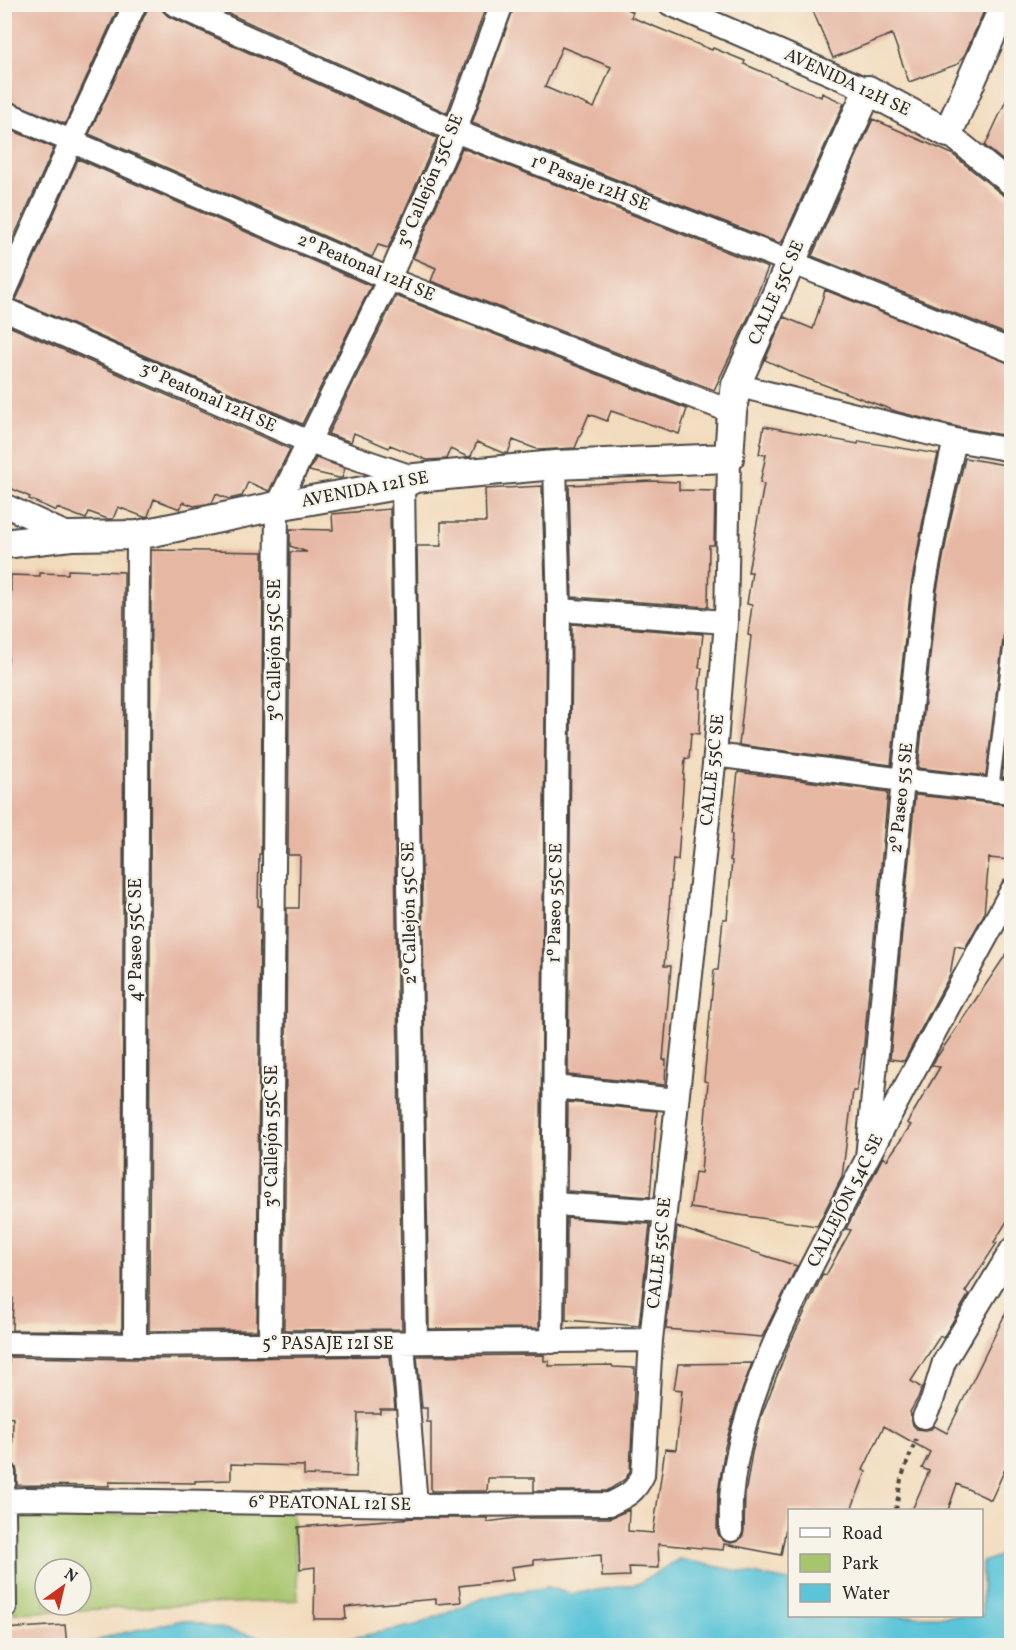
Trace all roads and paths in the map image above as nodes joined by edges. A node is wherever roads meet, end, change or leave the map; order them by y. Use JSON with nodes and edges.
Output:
{"nodes":[{"id":1,"x":135,"y":4,"type":"edge"},
{"id":2,"x":174,"y":4,"type":"edge"},
{"id":3,"x":502,"y":4,"type":"edge"},
{"id":4,"x":670,"y":4,"type":"edge"},
{"id":5,"x":1005,"y":4,"type":"edge"},
{"id":6,"x":868,"y":90,"type":"junction"},
{"id":7,"x":4,"y":112,"type":"edge"},
{"id":8,"x":455,"y":131,"type":"junction"},
{"id":9,"x":948,"y":132,"type":"junction"},
{"id":10,"x":72,"y":140,"type":"junction"},
{"id":11,"x":1011,"y":185,"type":"edge"},
{"id":12,"x":791,"y":262,"type":"junction"},
{"id":13,"x":388,"y":279,"type":"junction"},
{"id":14,"x":4,"y":294,"type":"edge"},
{"id":15,"x":4,"y":309,"type":"edge"},
{"id":16,"x":1011,"y":351,"type":"edge"},
{"id":17,"x":734,"y":399,"type":"junction"},
{"id":18,"x":955,"y":440,"type":"junction"},
{"id":19,"x":309,"y":442,"type":"junction"},
{"id":20,"x":1011,"y":450,"type":"edge"},
{"id":21,"x":729,"y":458,"type":"junction"},
{"id":22,"x":555,"y":465,"type":"junction"},
{"id":23,"x":409,"y":481,"type":"junction"},
{"id":24,"x":4,"y":505,"type":"edge"},
{"id":25,"x":277,"y":506,"type":"junction"},
{"id":26,"x":138,"y":535,"type":"junction"},
{"id":27,"x":71,"y":536,"type":"junction"},
{"id":28,"x":4,"y":544,"type":"edge"},
{"id":29,"x":559,"y":610,"type":"junction"},
{"id":30,"x":726,"y":622,"type":"junction"},
{"id":31,"x":1011,"y":633,"type":"edge"},
{"id":32,"x":715,"y":755,"type":"junction"},
{"id":33,"x":903,"y":780,"type":"junction"},
{"id":34,"x":1002,"y":791,"type":"edge"},
{"id":35,"x":1011,"y":890,"type":"edge"},
{"id":36,"x":554,"y":1087,"type":"junction"},
{"id":37,"x":677,"y":1100,"type":"junction"},
{"id":38,"x":867,"y":1158,"type":"junction"},
{"id":39,"x":553,"y":1204,"type":"junction"},
{"id":40,"x":665,"y":1211,"type":"junction"},
{"id":41,"x":1011,"y":1249,"type":"edge"},
{"id":42,"x":651,"y":1340,"type":"junction"},
{"id":43,"x":552,"y":1341,"type":"junction"},
{"id":44,"x":4,"y":1342,"type":"edge"},
{"id":45,"x":410,"y":1343,"type":"junction"},
{"id":46,"x":270,"y":1344,"type":"junction"},
{"id":47,"x":135,"y":1345,"type":"junction"},
{"id":48,"x":924,"y":1417,"type":"joint"},
{"id":49,"x":4,"y":1473,"type":"edge"},
{"id":50,"x":643,"y":1474,"type":"joint"},
{"id":51,"x":4,"y":1483,"type":"edge"},
{"id":52,"x":4,"y":1500,"type":"edge"},
{"id":53,"x":416,"y":1505,"type":"junction"},
{"id":54,"x":896,"y":1509,"type":"edge"},
{"id":55,"x":4,"y":1510,"type":"edge"},
{"id":56,"x":731,"y":1530,"type":"dead end"},
{"id":57,"x":5,"y":1607,"type":"edge"}],
"edges":[{"from":1,"to":10,"type":"street"},
{"from":2,"to":8,"type":"street","name":"1º Pasaje 12H SE"},
{"from":3,"to":8,"type":"street","name":"3º Callejón 55C SE"},
{"from":4,"to":6,"type":"street","name":"AVENIDA 12H SE"},
{"from":5,"to":9,"type":"street"},
{"from":6,"to":9,"type":"street","name":"AVENIDA 12H SE"},
{"from":6,"to":12,"type":"street","name":"CALLE 55C SE"},
{"from":7,"to":10,"type":"street","name":"2º Peatonal 12H SE"},
{"from":8,"to":12,"type":"street","name":"1º Pasaje 12H SE"},
{"from":8,"to":13,"type":"street","name":"3º Callejón 55C SE"},
{"from":9,"to":11,"type":"street","name":"AVENIDA 12H SE"},
{"from":10,"to":13,"type":"street","name":"2º Peatonal 12H SE"},
{"from":10,"to":14,"type":"street"},
{"from":12,"to":16,"type":"street","name":"1º Pasaje 12H SE"},
{"from":12,"to":17,"type":"street","name":"CALLE 55C SE"},
{"from":13,"to":17,"type":"street","name":"2º Peatonal 12H SE"},
{"from":13,"to":19,"type":"street","name":"3º Callejón 55C SE"},
{"from":15,"to":19,"type":"street","name":"3º Peatonal 12H SE"},
{"from":17,"to":18,"type":"street","name":"2º Peatonal 12H SE"},
{"from":17,"to":21,"type":"street","name":"CALLE 55C SE"},
{"from":18,"to":20,"type":"street","name":"2º Peatonal 12H SE"},
{"from":18,"to":33,"type":"street","name":"2º Paseo 55 SE"},
{"from":19,"to":23,"type":"street","name":"3º Peatonal 12H SE"},
{"from":19,"to":25,"type":"street","name":"3º Callejón 55C SE"},
{"from":21,"to":22,"type":"street","name":"AVENIDA 12I SE"},
{"from":21,"to":30,"type":"street","name":"CALLE 55C SE"},
{"from":22,"to":23,"type":"street","name":"AVENIDA 12I SE"},
{"from":22,"to":29,"type":"street","name":"1º Paseo 55C SE"},
{"from":23,"to":25,"type":"street","name":"AVENIDA 12I SE"},
{"from":23,"to":45,"type":"street","name":"2º Callejón 55C SE"},
{"from":24,"to":27,"type":"street"},
{"from":25,"to":26,"type":"street","name":"AVENIDA 12I SE"},
{"from":25,"to":46,"type":"street","name":"3º Callejón 55C SE"},
{"from":26,"to":27,"type":"street","name":"AVENIDA 12I SE"},
{"from":26,"to":47,"type":"street","name":"4º Paseo 55C SE"},
{"from":27,"to":28,"type":"street","name":"AVENIDA 12I SE"},
{"from":29,"to":30,"type":"street"},
{"from":29,"to":36,"type":"street","name":"1º Paseo 55C SE"},
{"from":30,"to":32,"type":"street","name":"CALLE 55C SE"},
{"from":31,"to":34,"type":"lane"},
{"from":32,"to":33,"type":"street"},
{"from":32,"to":37,"type":"street","name":"CALLE 55C SE"},
{"from":33,"to":34,"type":"street"},
{"from":33,"to":38,"type":"street","name":"2º Paseo 55 SE"},
{"from":35,"to":38,"type":"street","name":"CALLEJÓN 54C SE"},
{"from":36,"to":37,"type":"street"},
{"from":36,"to":39,"type":"street","name":"1º Paseo 55C SE"},
{"from":37,"to":40,"type":"street","name":"CALLE 55C SE"},
{"from":38,"to":56,"type":"street","name":"CALLEJÓN 54C SE"},
{"from":39,"to":40,"type":"street"},
{"from":39,"to":43,"type":"street","name":"1º Paseo 55C SE"},
{"from":40,"to":42,"type":"street","name":"CALLE 55C SE"},
{"from":41,"to":48,"type":"street"},
{"from":42,"to":43,"type":"street","name":"5° PASAJE 12I SE"},
{"from":42,"to":50,"type":"street","name":"CALLE 55C SE"},
{"from":43,"to":45,"type":"street","name":"5° PASAJE 12I SE"},
{"from":44,"to":47,"type":"street","name":"5° PASAJE 12I SE"},
{"from":45,"to":46,"type":"street","name":"5° PASAJE 12I SE"},
{"from":45,"to":53,"type":"street","name":"2º Callejón 55C SE"},
{"from":46,"to":47,"type":"street","name":"5° PASAJE 12I SE"},
{"from":48,"to":54,"type":"path"},
{"from":49,"to":51,"type":"street"},
{"from":50,"to":53,"type":"street","name":"6° PEATONAL 12I SE"},
{"from":52,"to":53,"type":"street","name":"6° PEATONAL 12I SE"},
{"from":55,"to":57,"type":"street"}]}
